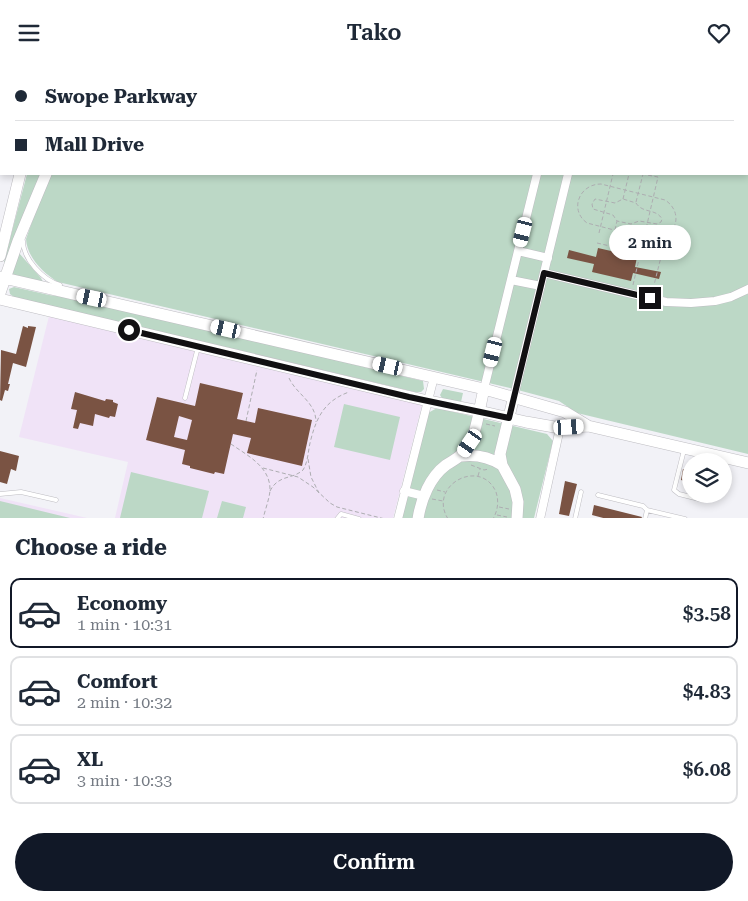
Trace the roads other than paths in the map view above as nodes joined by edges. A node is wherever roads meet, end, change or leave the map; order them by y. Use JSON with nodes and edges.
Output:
{"nodes":[{"id":1,"x":20,"y":175,"type":"edge"},
{"id":2,"x":46,"y":175,"type":"edge"},
{"id":3,"x":537,"y":175,"type":"edge"},
{"id":4,"x":568,"y":175,"type":"edge"},
{"id":5,"x":40,"y":191,"type":"junction"},
{"id":6,"x":518,"y":251,"type":"junction"},
{"id":7,"x":0,"y":256,"type":"edge"},
{"id":8,"x":548,"y":258,"type":"junction"},
{"id":9,"x":544,"y":273,"type":"junction"},
{"id":10,"x":2,"y":278,"type":"edge"},
{"id":11,"x":512,"y":280,"type":"junction"},
{"id":12,"x":541,"y":286,"type":"junction"},
{"id":13,"x":748,"y":289,"type":"edge"},
{"id":14,"x":0,"y":293,"type":"edge"},
{"id":15,"x":0,"y":299,"type":"edge"},
{"id":16,"x":131,"y":307,"type":"junction"},
{"id":17,"x":198,"y":346,"type":"junction"},
{"id":18,"x":434,"y":377,"type":"junction"},
{"id":19,"x":484,"y":389,"type":"junction"},
{"id":20,"x":514,"y":397,"type":"junction"},
{"id":21,"x":185,"y":398,"type":"dead end"},
{"id":22,"x":428,"y":401,"type":"junction"},
{"id":23,"x":479,"y":411,"type":"junction"},
{"id":24,"x":509,"y":418,"type":"junction"},
{"id":25,"x":588,"y":426,"type":"junction"},
{"id":26,"x":560,"y":428,"type":"junction"},
{"id":27,"x":684,"y":448,"type":"junction"},
{"id":28,"x":683,"y":453,"type":"edge"},
{"id":29,"x":462,"y":456,"type":"junction"},
{"id":30,"x":682,"y":456,"type":"edge"},
{"id":31,"x":748,"y":463,"type":"edge"},
{"id":32,"x":502,"y":465,"type":"junction"},
{"id":33,"x":404,"y":491,"type":"junction"},
{"id":34,"x":581,"y":492,"type":"dead end"},
{"id":35,"x":0,"y":493,"type":"edge"},
{"id":36,"x":429,"y":494,"type":"junction"},
{"id":37,"x":598,"y":495,"type":"dead end"},
{"id":38,"x":682,"y":495,"type":"edge"},
{"id":39,"x":56,"y":500,"type":"dead end"},
{"id":40,"x":647,"y":510,"type":"junction"},
{"id":41,"x":516,"y":516,"type":"edge"},
{"id":42,"x":338,"y":518,"type":"edge"},
{"id":43,"x":356,"y":518,"type":"edge"},
{"id":44,"x":398,"y":518,"type":"edge"},
{"id":45,"x":418,"y":518,"type":"edge"},
{"id":46,"x":540,"y":518,"type":"edge"},
{"id":47,"x":575,"y":518,"type":"edge"},
{"id":48,"x":645,"y":518,"type":"edge"},
{"id":49,"x":681,"y":518,"type":"edge"}],
"edges":[{"from":1,"to":7,"type":"main road"},
{"from":2,"to":5,"type":"main road"},
{"from":3,"to":6,"type":"street"},
{"from":4,"to":8,"type":"street"},
{"from":5,"to":10,"type":"main road"},
{"from":5,"to":16,"type":"lane"},
{"from":6,"to":8,"type":"street"},
{"from":6,"to":11,"type":"street"},
{"from":8,"to":9,"type":"street"},
{"from":9,"to":12,"type":"street"},
{"from":9,"to":13,"type":"street"},
{"from":10,"to":14,"type":"main road"},
{"from":10,"to":16,"type":"main road"},
{"from":11,"to":12,"type":"street"},
{"from":11,"to":19,"type":"street"},
{"from":12,"to":20,"type":"street"},
{"from":15,"to":17,"type":"main road"},
{"from":16,"to":18,"type":"main road"},
{"from":17,"to":21,"type":"lane"},
{"from":17,"to":22,"type":"main road"},
{"from":18,"to":19,"type":"main road"},
{"from":18,"to":22,"type":"street"},
{"from":19,"to":20,"type":"main road"},
{"from":19,"to":23,"type":"main road"},
{"from":20,"to":24,"type":"main road"},
{"from":20,"to":25,"type":"main road"},
{"from":22,"to":23,"type":"main road"},
{"from":22,"to":33,"type":"street"},
{"from":23,"to":24,"type":"main road"},
{"from":23,"to":29,"type":"main road"},
{"from":24,"to":26,"type":"main road"},
{"from":24,"to":32,"type":"main road"},
{"from":25,"to":26,"type":"main road"},
{"from":25,"to":27,"type":"main road"},
{"from":26,"to":46,"type":"street"},
{"from":27,"to":28,"type":"lane"},
{"from":27,"to":31,"type":"main road"},
{"from":29,"to":32,"type":"main road"},
{"from":29,"to":36,"type":"main road"},
{"from":30,"to":38,"type":"lane"},
{"from":32,"to":41,"type":"main road"},
{"from":33,"to":36,"type":"street"},
{"from":33,"to":44,"type":"street"},
{"from":34,"to":47,"type":"lane"},
{"from":35,"to":39,"type":"lane"},
{"from":36,"to":45,"type":"main road"},
{"from":37,"to":40,"type":"lane"},
{"from":40,"to":48,"type":"lane"},
{"from":40,"to":49,"type":"lane"},
{"from":42,"to":43,"type":"lane"}]}
